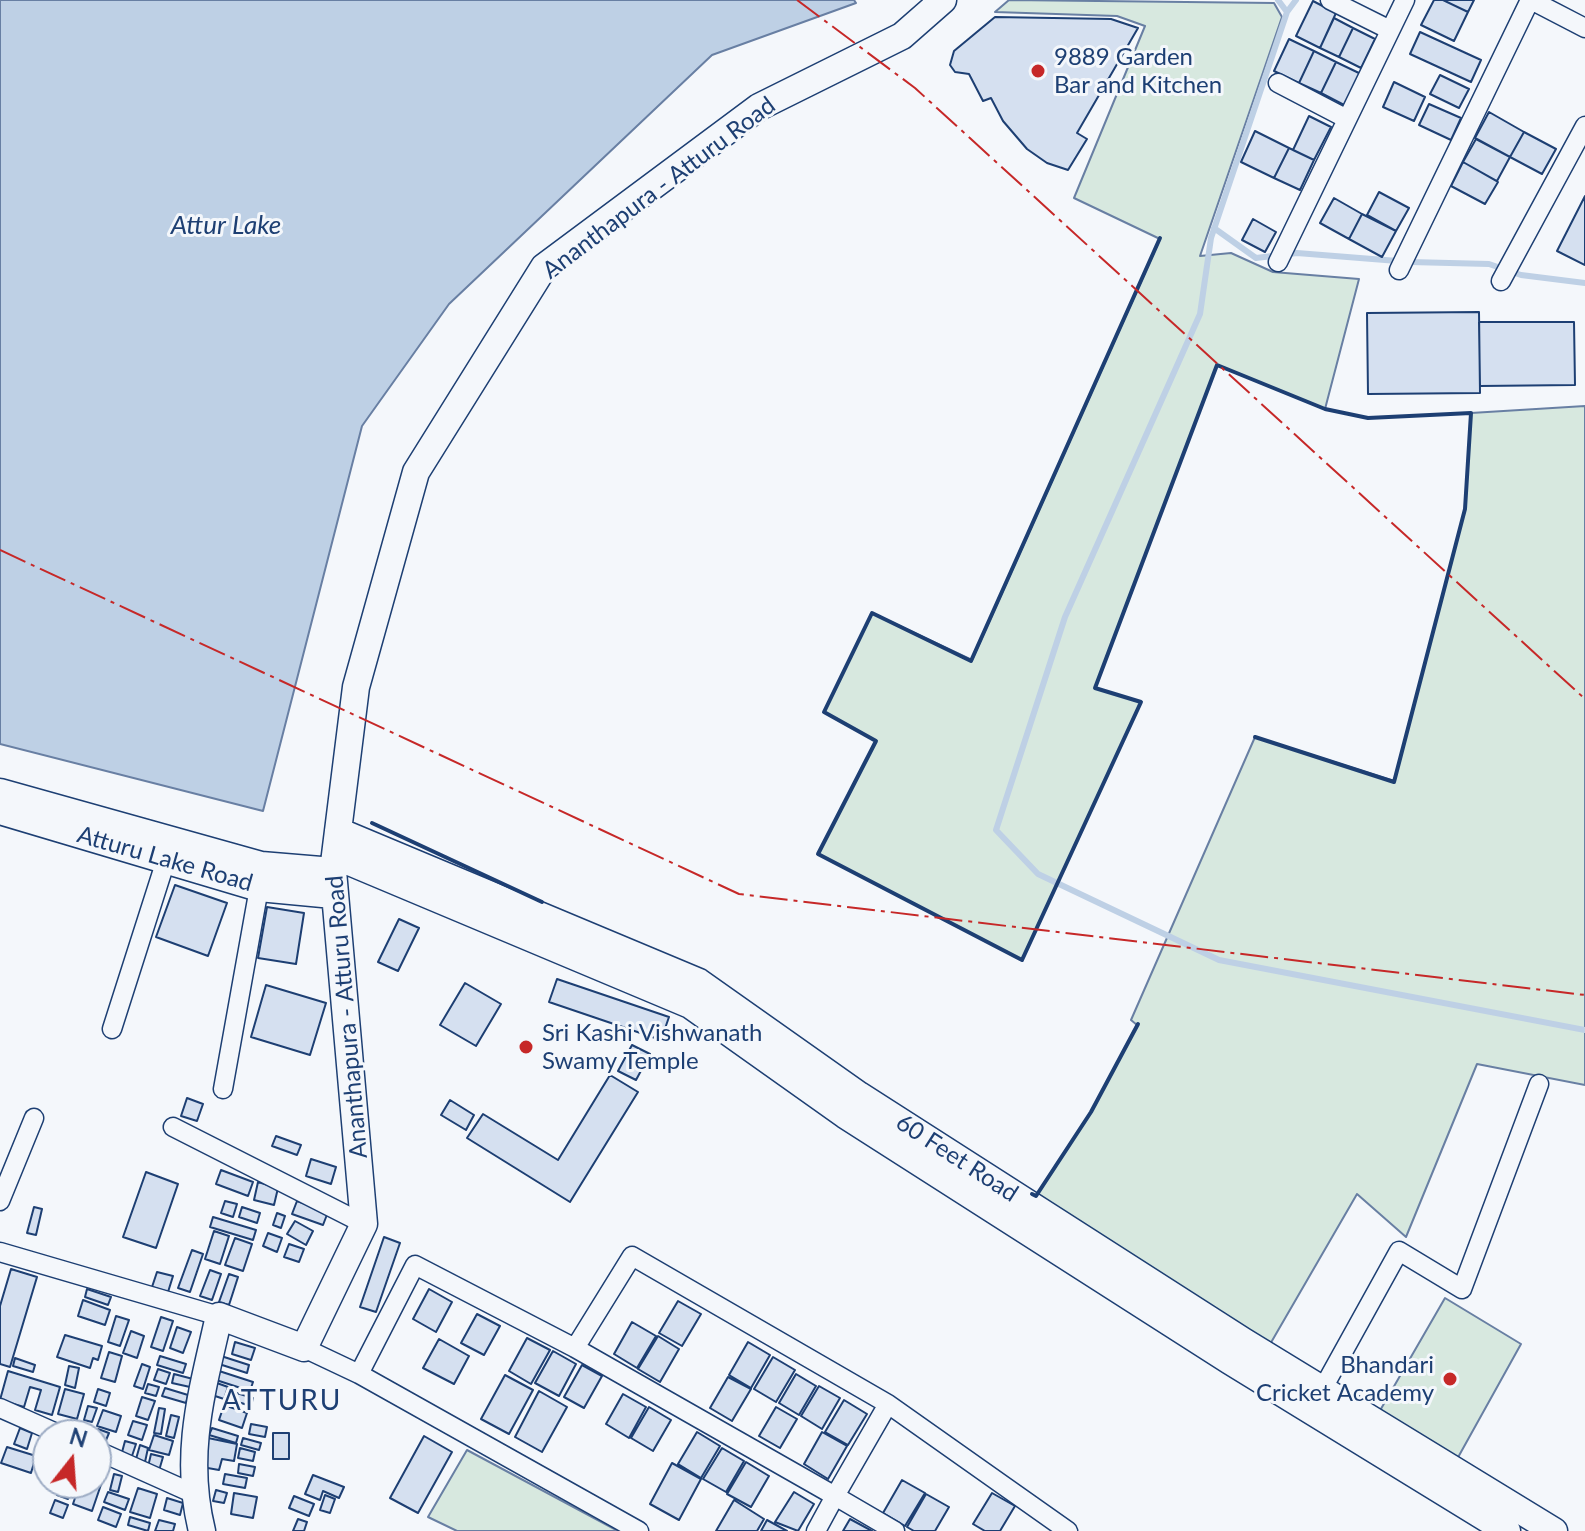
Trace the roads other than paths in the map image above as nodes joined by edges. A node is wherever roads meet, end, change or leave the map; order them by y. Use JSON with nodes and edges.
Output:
{"nodes":[{"id":1,"x":943,"y":0,"type":"edge"},
{"id":2,"x":1330,"y":0,"type":"edge"},
{"id":3,"x":1405,"y":0,"type":"edge"},
{"id":4,"x":1531,"y":0,"type":"edge"},
{"id":5,"x":1585,"y":28,"type":"edge"},
{"id":6,"x":1390,"y":30,"type":"junction"},
{"id":7,"x":1278,"y":83,"type":"dead end"},
{"id":8,"x":1347,"y":119,"type":"junction"},
{"id":9,"x":1585,"y":126,"type":"edge"},
{"id":10,"x":1278,"y":262,"type":"dead end"},
{"id":11,"x":1399,"y":270,"type":"dead end"},
{"id":12,"x":1501,"y":281,"type":"dead end"},
{"id":13,"x":0,"y":792,"type":"edge"},
{"id":14,"x":0,"y":811,"type":"edge"},
{"id":15,"x":166,"y":860,"type":"junction"},
{"id":16,"x":335,"y":863,"type":"junction"},
{"id":17,"x":259,"y":888,"type":"junction"},
{"id":18,"x":112,"y":1029,"type":"dead end"},
{"id":19,"x":1539,"y":1084,"type":"dead end"},
{"id":20,"x":223,"y":1089,"type":"dead end"},
{"id":21,"x":34,"y":1118,"type":"dead end"},
{"id":22,"x":173,"y":1127,"type":"dead end"},
{"id":23,"x":0,"y":1201,"type":"edge"},
{"id":24,"x":364,"y":1224,"type":"junction"},
{"id":25,"x":0,"y":1252,"type":"edge"},
{"id":26,"x":219,"y":1316,"type":"junction"},
{"id":27,"x":304,"y":1348,"type":"junction"},
{"id":28,"x":575,"y":1348,"type":"junction"},
{"id":29,"x":359,"y":1374,"type":"junction"},
{"id":30,"x":1322,"y":1390,"type":"junction"},
{"id":31,"x":888,"y":1404,"type":"junction"},
{"id":32,"x":0,"y":1408,"type":"edge"},
{"id":33,"x":32,"y":1422,"type":"edge"},
{"id":34,"x":112,"y":1457,"type":"edge"},
{"id":35,"x":192,"y":1493,"type":"junction"},
{"id":36,"x":835,"y":1496,"type":"junction"},
{"id":37,"x":202,"y":1531,"type":"edge"},
{"id":38,"x":639,"y":1531,"type":"edge"},
{"id":39,"x":816,"y":1531,"type":"edge"},
{"id":40,"x":895,"y":1531,"type":"edge"},
{"id":41,"x":1068,"y":1531,"type":"edge"},
{"id":42,"x":1507,"y":1531,"type":"edge"},
{"id":43,"x":1554,"y":1531,"type":"edge"}],
"edges":[{"from":1,"to":16,"type":"street","name":"Ananthapura - Atturu Road"},
{"from":2,"to":6,"type":"street"},
{"from":3,"to":6,"type":"street"},
{"from":4,"to":5,"type":"street"},
{"from":4,"to":11,"type":"street"},
{"from":6,"to":8,"type":"street"},
{"from":7,"to":8,"type":"street"},
{"from":8,"to":10,"type":"street"},
{"from":9,"to":12,"type":"street"},
{"from":13,"to":16,"type":"street","name":"Atturu Lake Road"},
{"from":14,"to":15,"type":"street","name":"Atturu Lake Road"},
{"from":15,"to":17,"type":"street","name":"Atturu Lake Road"},
{"from":15,"to":18,"type":"street"},
{"from":16,"to":17,"type":"street","name":"Atturu Lake Road"},
{"from":16,"to":24,"type":"street","name":"Ananthapura - Atturu Road"},
{"from":16,"to":30,"type":"street","name":"60 Feet Road"},
{"from":16,"to":42,"type":"street","name":"60 Feet Road"},
{"from":17,"to":20,"type":"street"},
{"from":19,"to":30,"type":"street"},
{"from":21,"to":23,"type":"street"},
{"from":22,"to":24,"type":"street"},
{"from":24,"to":27,"type":"street"},
{"from":25,"to":26,"type":"street"},
{"from":26,"to":27,"type":"street"},
{"from":26,"to":35,"type":"street"},
{"from":27,"to":29,"type":"street"},
{"from":28,"to":29,"type":"street"},
{"from":28,"to":31,"type":"street"},
{"from":28,"to":36,"type":"street"},
{"from":29,"to":38,"type":"street"},
{"from":30,"to":43,"type":"street","name":"60 Feet Road"},
{"from":31,"to":36,"type":"street"},
{"from":31,"to":41,"type":"street"},
{"from":32,"to":33,"type":"street"},
{"from":34,"to":35,"type":"street"},
{"from":35,"to":37,"type":"street"},
{"from":36,"to":39,"type":"street"},
{"from":36,"to":40,"type":"street"}]}
